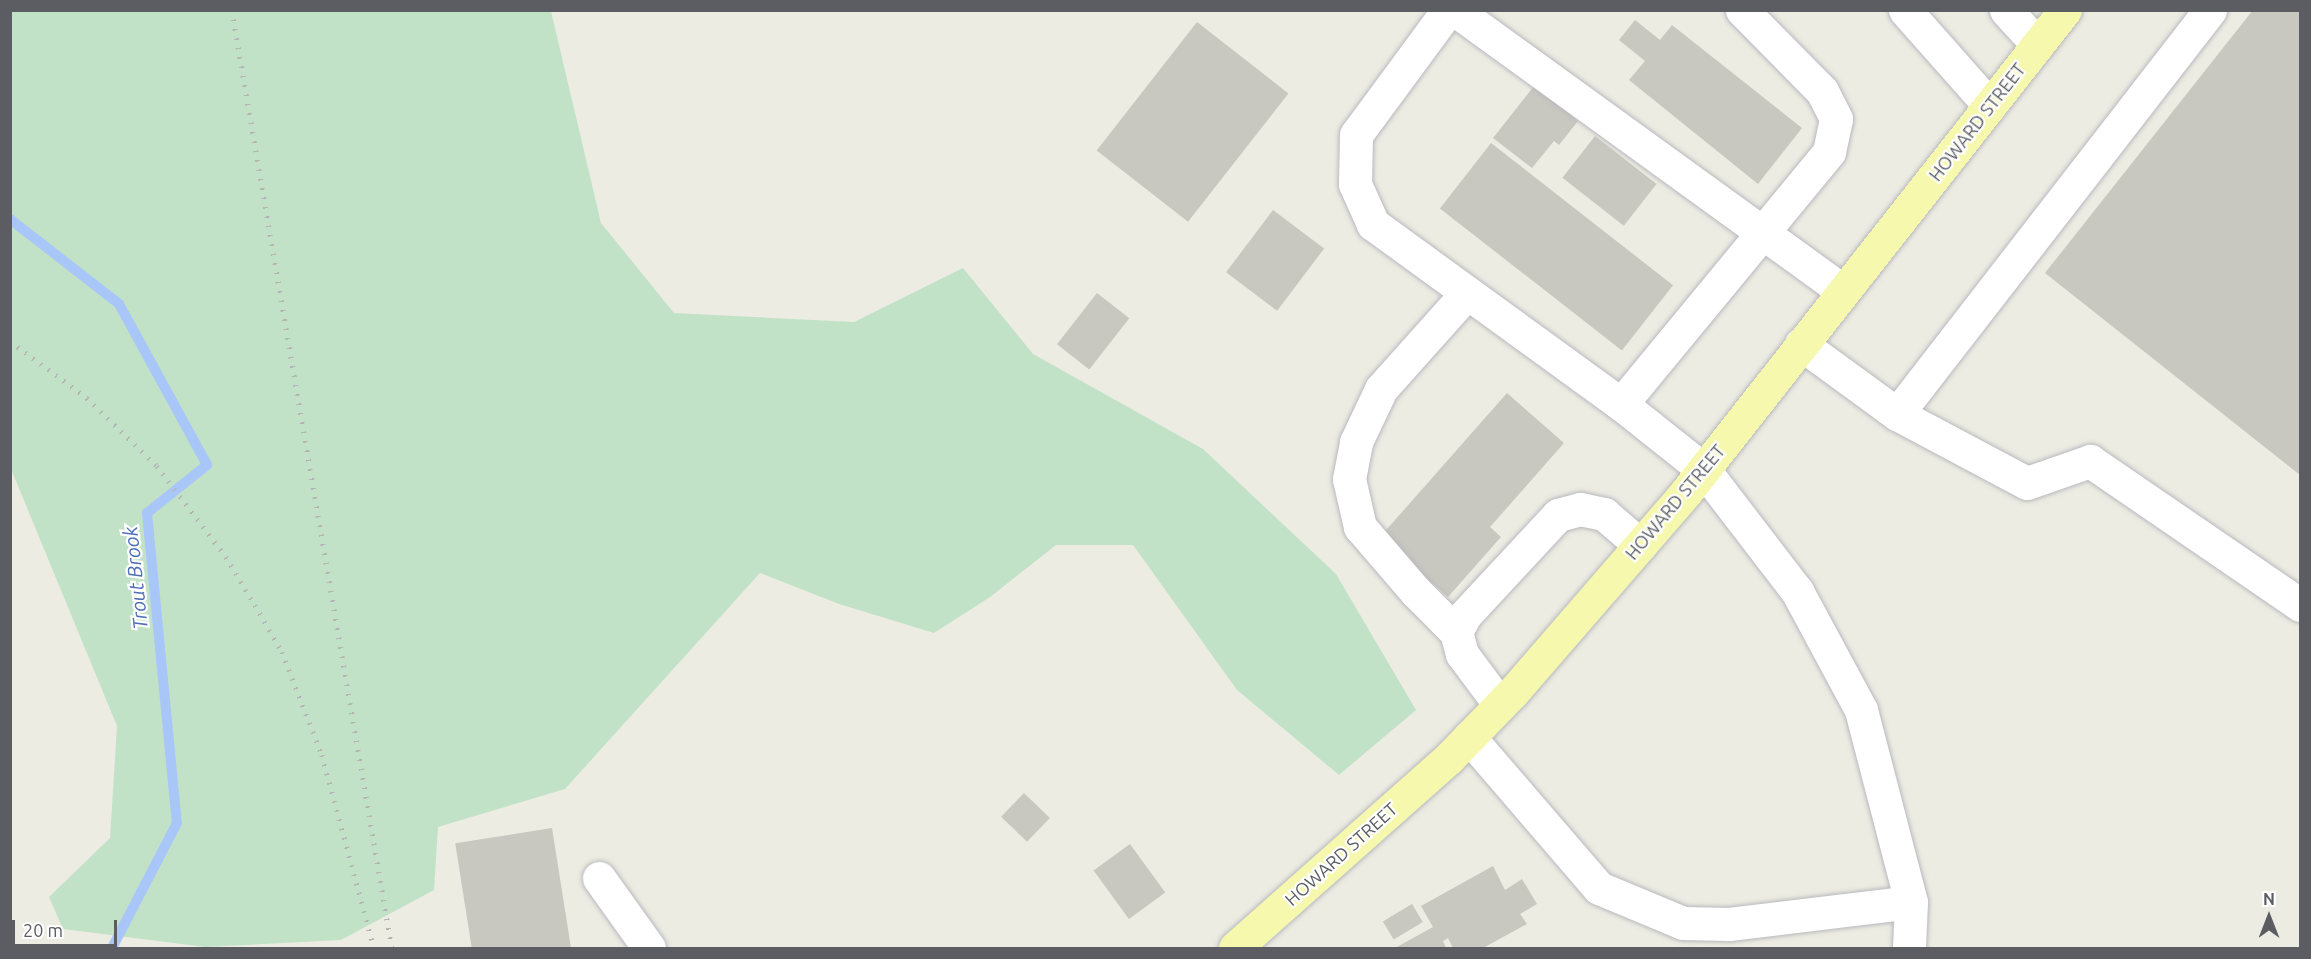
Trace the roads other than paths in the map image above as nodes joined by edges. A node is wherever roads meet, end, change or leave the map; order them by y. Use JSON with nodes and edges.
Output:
{"nodes":[{"id":1,"x":1448,"y":10,"type":"edge"},
{"id":2,"x":1455,"y":10,"type":"edge"},
{"id":3,"x":1742,"y":10,"type":"edge"},
{"id":4,"x":1905,"y":10,"type":"edge"},
{"id":5,"x":2006,"y":10,"type":"edge"},
{"id":6,"x":2065,"y":10,"type":"edge"},
{"id":7,"x":2210,"y":10,"type":"edge"},
{"id":8,"x":2038,"y":45,"type":"junction"},
{"id":9,"x":1990,"y":106,"type":"junction"},
{"id":10,"x":1762,"y":233,"type":"junction"},
{"id":11,"x":1843,"y":291,"type":"junction"},
{"id":12,"x":1465,"y":295,"type":"junction"},
{"id":13,"x":1801,"y":344,"type":"junction"},
{"id":14,"x":1621,"y":404,"type":"junction"},
{"id":15,"x":1897,"y":414,"type":"junction"},
{"id":16,"x":1704,"y":470,"type":"junction"},
{"id":17,"x":1640,"y":545,"type":"junction"},
{"id":18,"x":2301,"y":605,"type":"edge"},
{"id":19,"x":1456,"y":632,"type":"junction"},
{"id":20,"x":1500,"y":705,"type":"junction"},
{"id":21,"x":1469,"y":737,"type":"junction"},
{"id":22,"x":599,"y":878,"type":"dead end"},
{"id":23,"x":1911,"y":902,"type":"junction"},
{"id":24,"x":649,"y":948,"type":"edge"},
{"id":25,"x":1235,"y":948,"type":"edge"},
{"id":26,"x":1909,"y":948,"type":"edge"}],
"edges":[{"from":1,"to":12,"type":"lane"},
{"from":2,"to":10,"type":"lane"},
{"from":3,"to":10,"type":"lane"},
{"from":4,"to":9,"type":"lane"},
{"from":5,"to":8,"type":"lane"},
{"from":6,"to":8,"type":"main road","name":"HOWARD STREET"},
{"from":7,"to":15,"type":"lane"},
{"from":8,"to":9,"type":"main road","name":"HOWARD STREET"},
{"from":9,"to":11,"type":"main road","name":"HOWARD STREET"},
{"from":10,"to":11,"type":"lane"},
{"from":10,"to":14,"type":"lane"},
{"from":11,"to":13,"type":"main road","name":"HOWARD STREET"},
{"from":12,"to":14,"type":"lane"},
{"from":12,"to":19,"type":"lane"},
{"from":13,"to":15,"type":"lane"},
{"from":13,"to":16,"type":"main road","name":"HOWARD STREET"},
{"from":14,"to":16,"type":"lane"},
{"from":15,"to":18,"type":"lane"},
{"from":16,"to":17,"type":"main road","name":"HOWARD STREET"},
{"from":16,"to":23,"type":"lane"},
{"from":17,"to":19,"type":"lane"},
{"from":17,"to":20,"type":"main road","name":"HOWARD STREET"},
{"from":19,"to":20,"type":"lane"},
{"from":20,"to":21,"type":"main road","name":"HOWARD STREET"},
{"from":21,"to":23,"type":"lane"},
{"from":21,"to":25,"type":"main road","name":"HOWARD STREET"},
{"from":22,"to":24,"type":"lane"},
{"from":23,"to":26,"type":"lane"}]}
